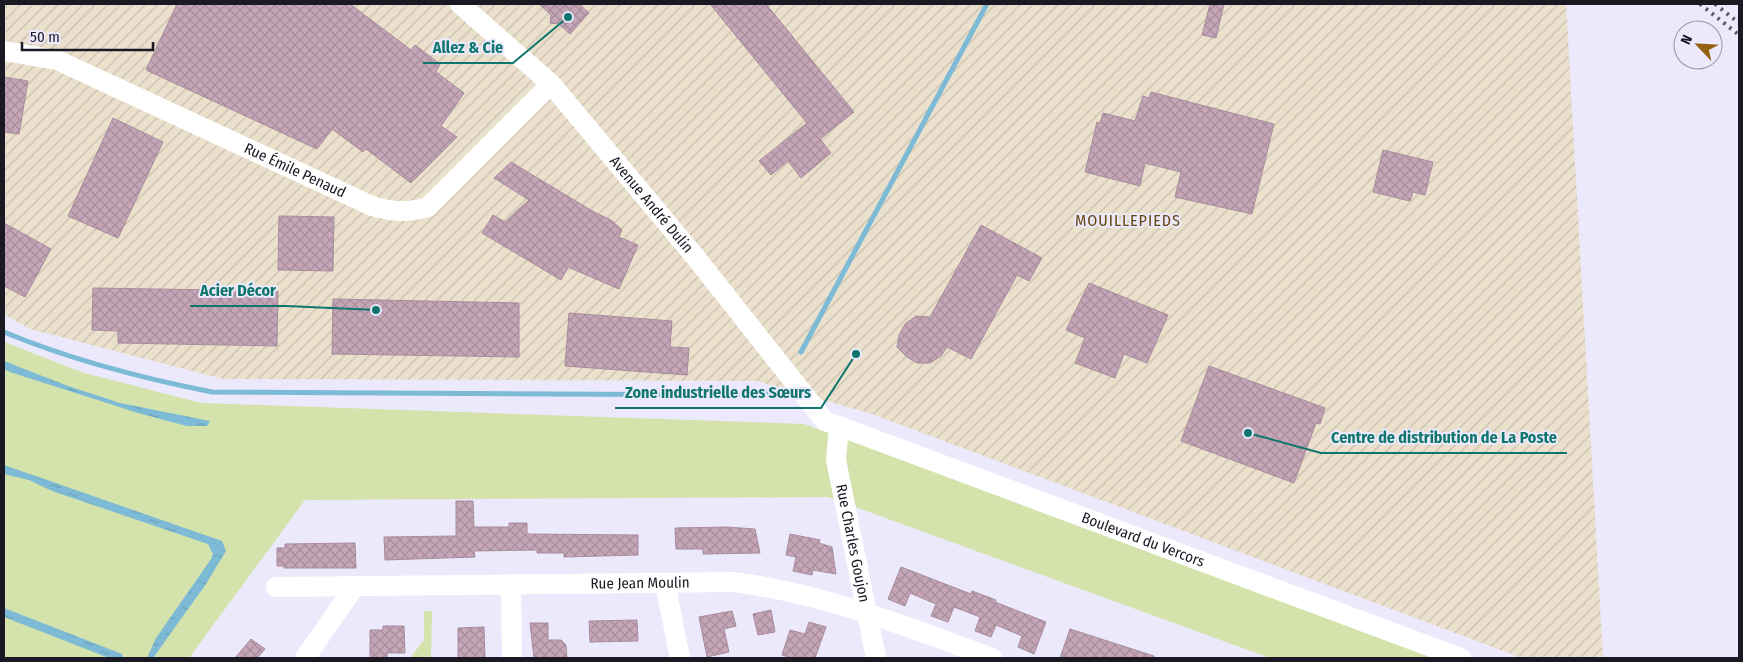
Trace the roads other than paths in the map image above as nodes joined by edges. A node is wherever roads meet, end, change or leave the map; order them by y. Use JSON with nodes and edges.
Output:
{"nodes":[{"id":1,"x":460,"y":4,"type":"edge"},
{"id":2,"x":4,"y":51,"type":"edge"},
{"id":3,"x":551,"y":84,"type":"junction"},
{"id":4,"x":832,"y":424,"type":"junction"},
{"id":5,"x":666,"y":583,"type":"junction"},
{"id":6,"x":512,"y":584,"type":"junction"},
{"id":7,"x":355,"y":586,"type":"junction"},
{"id":8,"x":276,"y":587,"type":"dead end"},
{"id":9,"x":867,"y":613,"type":"junction"},
{"id":10,"x":305,"y":658,"type":"edge"},
{"id":11,"x":512,"y":658,"type":"edge"},
{"id":12,"x":680,"y":658,"type":"edge"},
{"id":13,"x":876,"y":658,"type":"edge"},
{"id":14,"x":992,"y":658,"type":"edge"},
{"id":15,"x":1461,"y":658,"type":"edge"}],
"edges":[{"from":1,"to":3,"type":"street","name":"Avenue André Dulin"},
{"from":2,"to":3,"type":"street","name":"Rue Émile Penaud"},
{"from":3,"to":4,"type":"street","name":"Avenue André Dulin"},
{"from":4,"to":9,"type":"street","name":"Rue Charles Goujon"},
{"from":4,"to":15,"type":"street","name":"Boulevard du Vercors"},
{"from":5,"to":6,"type":"street","name":"Rue Jean Moulin"},
{"from":5,"to":9,"type":"street","name":"Rue Jean Moulin"},
{"from":5,"to":12,"type":"street"},
{"from":6,"to":7,"type":"street","name":"Rue Jean Moulin"},
{"from":6,"to":11,"type":"street"},
{"from":7,"to":8,"type":"street","name":"Rue Jean Moulin"},
{"from":7,"to":10,"type":"street"},
{"from":9,"to":13,"type":"street","name":"Rue Charles Goujon"},
{"from":9,"to":14,"type":"street","name":"Rue Jean Moulin"}]}
